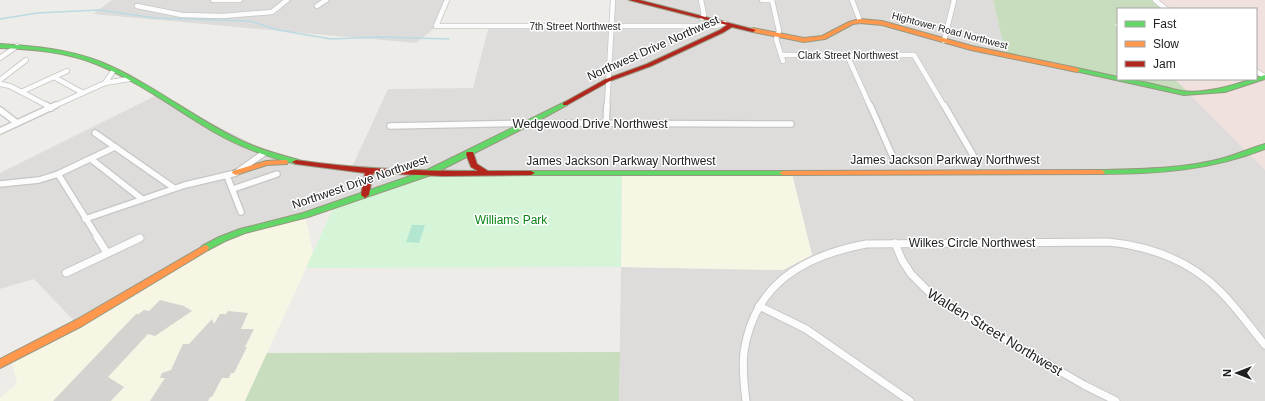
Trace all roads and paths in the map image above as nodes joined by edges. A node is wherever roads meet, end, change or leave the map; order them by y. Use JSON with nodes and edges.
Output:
{"nodes":[{"id":1,"x":213,"y":0,"type":"edge"},
{"id":2,"x":240,"y":0,"type":"edge"},
{"id":3,"x":287,"y":0,"type":"edge"},
{"id":4,"x":326,"y":0,"type":"edge"},
{"id":5,"x":447,"y":0,"type":"edge"},
{"id":6,"x":613,"y":0,"type":"edge"},
{"id":7,"x":632,"y":0,"type":"edge"},
{"id":8,"x":701,"y":0,"type":"edge"},
{"id":9,"x":762,"y":0,"type":"edge"},
{"id":10,"x":772,"y":0,"type":"edge"},
{"id":11,"x":852,"y":0,"type":"edge"},
{"id":12,"x":954,"y":0,"type":"edge"},
{"id":13,"x":1155,"y":0,"type":"edge"},
{"id":14,"x":137,"y":6,"type":"dead end"},
{"id":15,"x":317,"y":6,"type":"dead end"},
{"id":16,"x":1165,"y":8,"type":"edge"},
{"id":17,"x":702,"y":18,"type":"junction"},
{"id":18,"x":860,"y":21,"type":"junction"},
{"id":19,"x":728,"y":24,"type":"junction"},
{"id":20,"x":611,"y":26,"type":"junction"},
{"id":21,"x":777,"y":36,"type":"junction"},
{"id":22,"x":944,"y":41,"type":"junction"},
{"id":23,"x":0,"y":46,"type":"edge"},
{"id":24,"x":17,"y":46,"type":"junction"},
{"id":25,"x":848,"y":56,"type":"junction"},
{"id":26,"x":0,"y":58,"type":"edge"},
{"id":27,"x":26,"y":60,"type":"dead end"},
{"id":28,"x":114,"y":70,"type":"junction"},
{"id":29,"x":67,"y":71,"type":"dead end"},
{"id":30,"x":54,"y":77,"type":"junction"},
{"id":31,"x":1117,"y":78,"type":"edge"},
{"id":32,"x":128,"y":79,"type":"junction"},
{"id":33,"x":0,"y":80,"type":"edge"},
{"id":34,"x":608,"y":80,"type":"junction"},
{"id":35,"x":1125,"y":80,"type":"edge"},
{"id":36,"x":1257,"y":80,"type":"edge"},
{"id":37,"x":105,"y":83,"type":"junction"},
{"id":38,"x":0,"y":84,"type":"edge"},
{"id":39,"x":21,"y":92,"type":"junction"},
{"id":40,"x":83,"y":93,"type":"junction"},
{"id":41,"x":51,"y":108,"type":"junction"},
{"id":42,"x":0,"y":110,"type":"edge"},
{"id":43,"x":17,"y":123,"type":"junction"},
{"id":44,"x":530,"y":123,"type":"junction"},
{"id":45,"x":606,"y":124,"type":"junction"},
{"id":46,"x":791,"y":124,"type":"dead end"},
{"id":47,"x":390,"y":126,"type":"dead end"},
{"id":48,"x":0,"y":131,"type":"edge"},
{"id":49,"x":95,"y":133,"type":"dead end"},
{"id":50,"x":1265,"y":146,"type":"edge"},
{"id":51,"x":115,"y":147,"type":"junction"},
{"id":52,"x":264,"y":153,"type":"junction"},
{"id":53,"x":470,"y":154,"type":"junction"},
{"id":54,"x":892,"y":155,"type":"dead end"},
{"id":55,"x":973,"y":155,"type":"dead end"},
{"id":56,"x":91,"y":159,"type":"junction"},
{"id":57,"x":294,"y":162,"type":"junction"},
{"id":58,"x":369,"y":172,"type":"junction"},
{"id":59,"x":428,"y":173,"type":"junction"},
{"id":60,"x":486,"y":173,"type":"junction"},
{"id":61,"x":58,"y":174,"type":"junction"},
{"id":62,"x":236,"y":174,"type":"junction"},
{"id":63,"x":277,"y":174,"type":"dead end"},
{"id":64,"x":227,"y":176,"type":"junction"},
{"id":65,"x":0,"y":184,"type":"edge"},
{"id":66,"x":174,"y":188,"type":"junction"},
{"id":67,"x":233,"y":188,"type":"junction"},
{"id":68,"x":365,"y":195,"type":"junction"},
{"id":69,"x":142,"y":199,"type":"junction"},
{"id":70,"x":241,"y":212,"type":"dead end"},
{"id":71,"x":85,"y":219,"type":"junction"},
{"id":72,"x":140,"y":238,"type":"dead end"},
{"id":73,"x":895,"y":243,"type":"junction"},
{"id":74,"x":107,"y":253,"type":"junction"},
{"id":75,"x":66,"y":273,"type":"dead end"},
{"id":76,"x":760,"y":306,"type":"junction"},
{"id":77,"x":1265,"y":345,"type":"edge"},
{"id":78,"x":0,"y":364,"type":"edge"},
{"id":79,"x":746,"y":401,"type":"edge"},
{"id":80,"x":910,"y":401,"type":"edge"},
{"id":81,"x":1116,"y":401,"type":"edge"}],
"edges":[{"from":1,"to":2,"type":"street"},
{"from":3,"to":14,"type":"street"},
{"from":4,"to":15,"type":"street"},
{"from":5,"to":20,"type":"street","name":"7th Street Northwest"},
{"from":6,"to":20,"type":"street"},
{"from":7,"to":17,"type":"main road","name":"Hightower Road Northwest"},
{"from":8,"to":17,"type":"street"},
{"from":9,"to":10,"type":"street"},
{"from":10,"to":21,"type":"street"},
{"from":11,"to":18,"type":"street"},
{"from":12,"to":22,"type":"street"},
{"from":13,"to":16,"type":"street"},
{"from":17,"to":19,"type":"main road","name":"Hightower Road Northwest"},
{"from":18,"to":21,"type":"main road","name":"Hightower Road Northwest"},
{"from":18,"to":22,"type":"main road","name":"Hightower Road Northwest"},
{"from":19,"to":20,"type":"street","name":"7th Street Northwest"},
{"from":19,"to":21,"type":"main road","name":"Hightower Road Northwest"},
{"from":19,"to":34,"type":"main road","name":"Northwest Drive Northwest"},
{"from":20,"to":34,"type":"street"},
{"from":21,"to":25,"type":"street","name":"Clark Street Northwest"},
{"from":22,"to":31,"type":"main road","name":"Hightower Road Northwest"},
{"from":23,"to":24,"type":"main road","name":"James Jackson Parkway Northwest"},
{"from":24,"to":26,"type":"street"},
{"from":24,"to":28,"type":"main road","name":"James Jackson Parkway Northwest"},
{"from":25,"to":54,"type":"street"},
{"from":25,"to":55,"type":"street","name":"Clark Street Northwest"},
{"from":27,"to":33,"type":"street"},
{"from":28,"to":32,"type":"main road","name":"James Jackson Parkway Northwest"},
{"from":28,"to":37,"type":"street"},
{"from":29,"to":30,"type":"street"},
{"from":30,"to":39,"type":"street"},
{"from":30,"to":40,"type":"street"},
{"from":32,"to":37,"type":"street"},
{"from":32,"to":52,"type":"main road","name":"James Jackson Parkway Northwest"},
{"from":34,"to":44,"type":"main road","name":"Northwest Drive Northwest"},
{"from":34,"to":45,"type":"street"},
{"from":35,"to":36,"type":"main road","name":"Hightower Road Northwest"},
{"from":37,"to":40,"type":"street"},
{"from":38,"to":39,"type":"street"},
{"from":39,"to":41,"type":"street"},
{"from":40,"to":41,"type":"street"},
{"from":41,"to":43,"type":"street"},
{"from":42,"to":43,"type":"street"},
{"from":43,"to":48,"type":"street"},
{"from":44,"to":45,"type":"street","name":"Wedgewood Drive Northwest"},
{"from":44,"to":47,"type":"street","name":"Wedgewood Drive Northwest"},
{"from":44,"to":53,"type":"main road","name":"Northwest Drive Northwest"},
{"from":45,"to":46,"type":"street","name":"Wedgewood Drive Northwest"},
{"from":49,"to":51,"type":"street"},
{"from":50,"to":60,"type":"main road","name":"James Jackson Parkway Northwest"},
{"from":51,"to":56,"type":"street"},
{"from":51,"to":66,"type":"street"},
{"from":52,"to":57,"type":"main road","name":"James Jackson Parkway Northwest"},
{"from":52,"to":62,"type":"street"},
{"from":53,"to":59,"type":"main road","name":"Northwest Drive Northwest"},
{"from":53,"to":60,"type":"main road"},
{"from":56,"to":61,"type":"street"},
{"from":56,"to":69,"type":"street"},
{"from":57,"to":58,"type":"main road","name":"James Jackson Parkway Northwest"},
{"from":57,"to":62,"type":"main road"},
{"from":58,"to":59,"type":"main road","name":"James Jackson Parkway Northwest"},
{"from":58,"to":68,"type":"main road"},
{"from":59,"to":60,"type":"main road","name":"James Jackson Parkway Northwest"},
{"from":59,"to":68,"type":"main road","name":"Northwest Drive Northwest"},
{"from":61,"to":65,"type":"street"},
{"from":61,"to":71,"type":"street"},
{"from":62,"to":64,"type":"street"},
{"from":63,"to":67,"type":"street"},
{"from":64,"to":66,"type":"street"},
{"from":64,"to":67,"type":"street"},
{"from":66,"to":69,"type":"street"},
{"from":67,"to":70,"type":"street"},
{"from":68,"to":78,"type":"main road","name":"Northwest Drive Northwest"},
{"from":69,"to":71,"type":"street"},
{"from":71,"to":74,"type":"street"},
{"from":72,"to":74,"type":"street"},
{"from":73,"to":76,"type":"street","name":"Wilkes Circle Northwest"},
{"from":73,"to":77,"type":"street","name":"Wilkes Circle Northwest"},
{"from":73,"to":81,"type":"street","name":"Walden Street Northwest"},
{"from":74,"to":75,"type":"street"},
{"from":76,"to":79,"type":"street","name":"Wilkes Circle Northwest"},
{"from":76,"to":80,"type":"street"}]}
